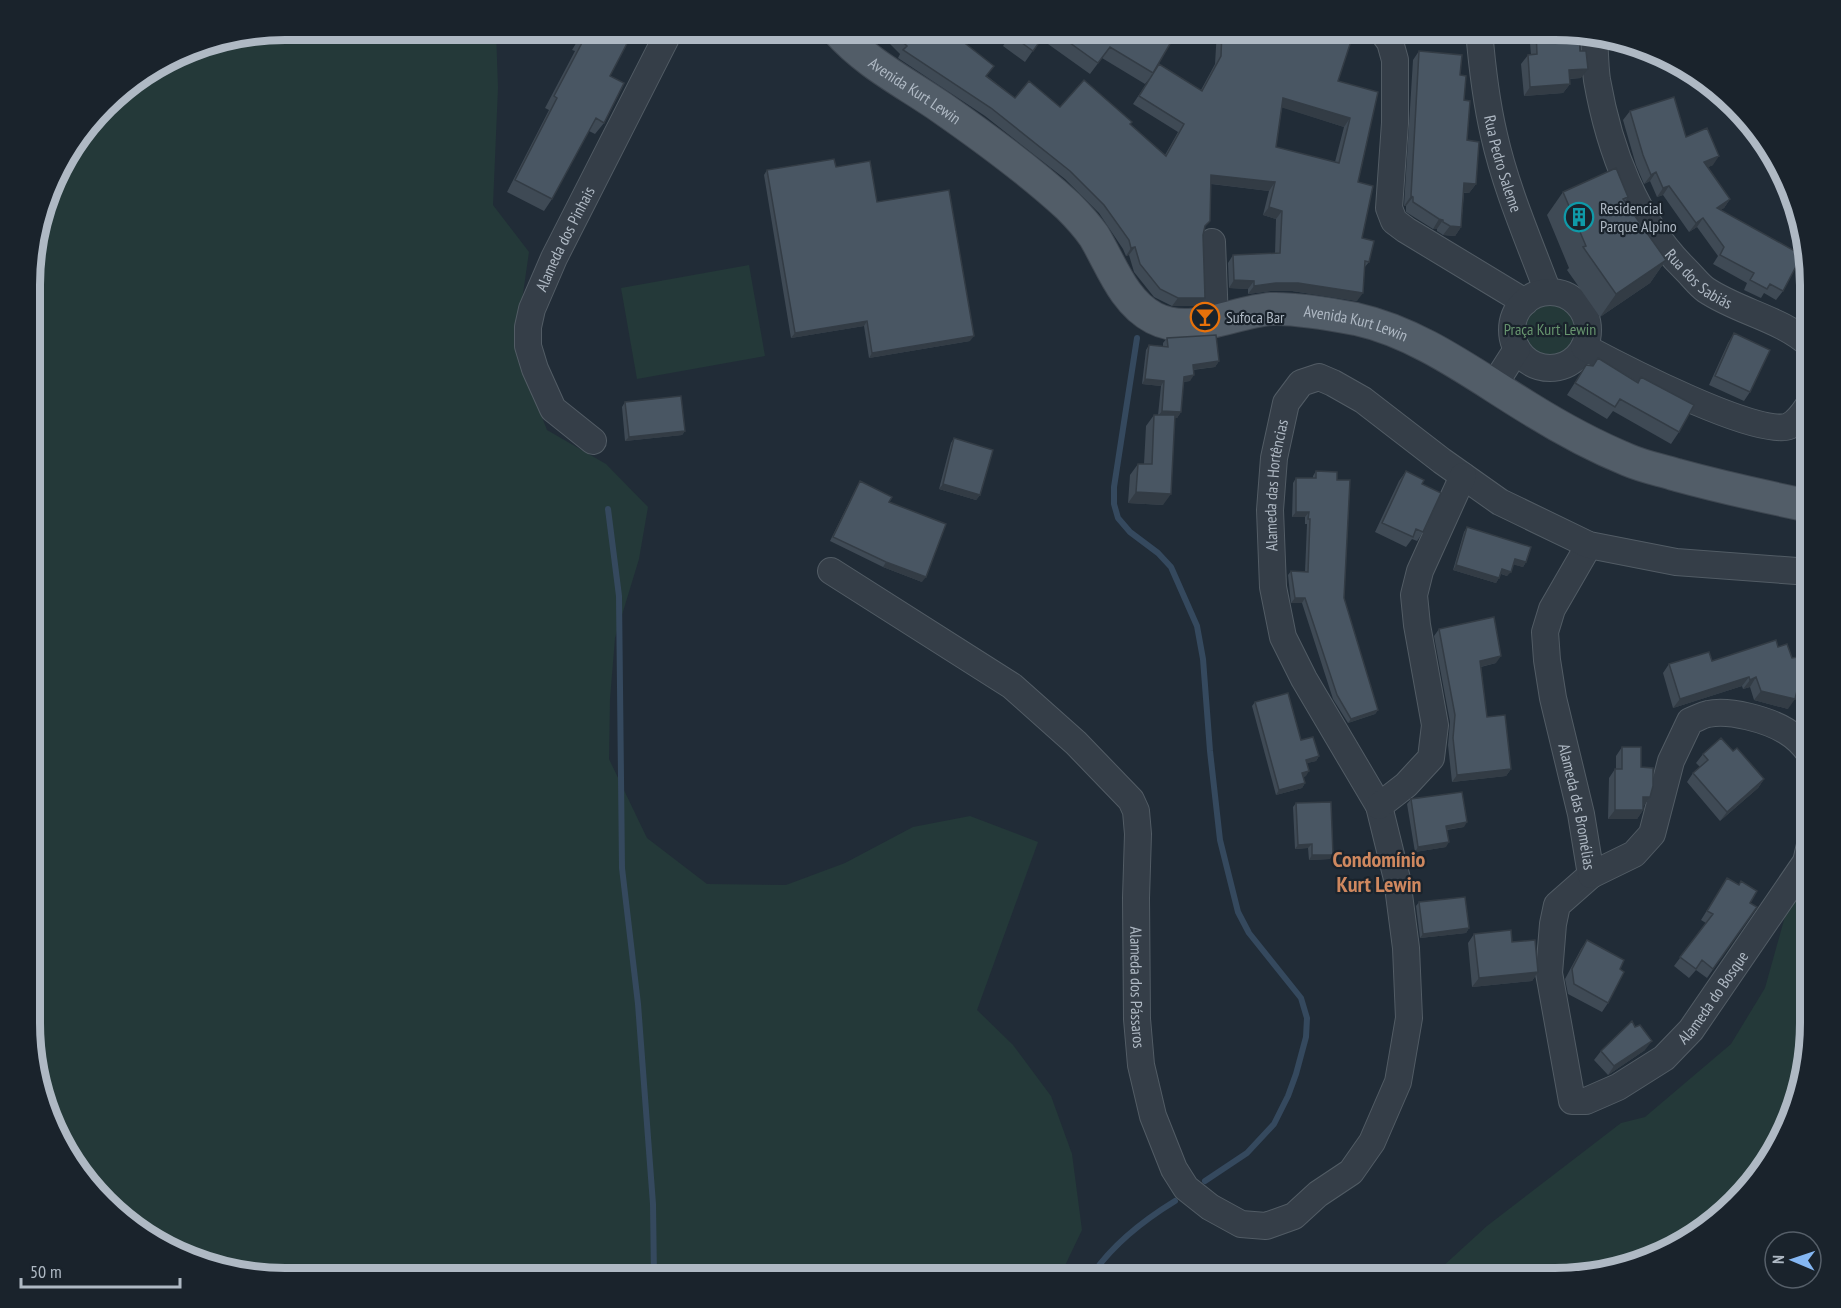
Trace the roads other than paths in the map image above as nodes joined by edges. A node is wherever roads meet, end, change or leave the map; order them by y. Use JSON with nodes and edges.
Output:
{"nodes":[{"id":1,"x":664,"y":41,"type":"edge"},
{"id":2,"x":849,"y":41,"type":"edge"},
{"id":3,"x":1389,"y":41,"type":"edge"},
{"id":4,"x":1480,"y":41,"type":"edge"},
{"id":5,"x":1595,"y":44,"type":"edge"},
{"id":6,"x":1212,"y":242,"type":"dead end"},
{"id":7,"x":1548,"y":292,"type":"junction"},
{"id":8,"x":1525,"y":302,"type":"junction"},
{"id":9,"x":1215,"y":321,"type":"junction"},
{"id":10,"x":1800,"y":335,"type":"edge"},
{"id":11,"x":1584,"y":347,"type":"junction"},
{"id":12,"x":1517,"y":349,"type":"junction"},
{"id":13,"x":1494,"y":384,"type":"junction"},
{"id":14,"x":1800,"y":418,"type":"edge"},
{"id":15,"x":593,"y":441,"type":"dead end"},
{"id":16,"x":1463,"y":476,"type":"junction"},
{"id":17,"x":1800,"y":504,"type":"edge"},
{"id":18,"x":1589,"y":545,"type":"junction"},
{"id":19,"x":831,"y":571,"type":"dead end"},
{"id":20,"x":1800,"y":571,"type":"edge"},
{"id":21,"x":1800,"y":742,"type":"edge"},
{"id":22,"x":1379,"y":806,"type":"junction"},
{"id":23,"x":1800,"y":871,"type":"edge"},
{"id":24,"x":1591,"y":875,"type":"junction"},
{"id":25,"x":1409,"y":1018,"type":"joint"},
{"id":26,"x":1572,"y":1101,"type":"joint"}],
"edges":[{"from":1,"to":15,"type":"street","name":"Alameda dos Pinhais"},
{"from":2,"to":9,"type":"main road","name":"Avenida Kurt Lewin"},
{"from":3,"to":8,"type":"street"},
{"from":4,"to":7,"type":"street","name":"Rua Pedro Saleme"},
{"from":5,"to":10,"type":"street","name":"Rua dos Sabiás"},
{"from":6,"to":9,"type":"street"},
{"from":7,"to":8,"type":"street"},
{"from":7,"to":11,"type":"street"},
{"from":8,"to":12,"type":"street"},
{"from":9,"to":13,"type":"main road","name":"Avenida Kurt Lewin"},
{"from":11,"to":12,"type":"street"},
{"from":11,"to":14,"type":"street"},
{"from":12,"to":13,"type":"street"},
{"from":13,"to":17,"type":"main road","name":"Avenida Kurt Lewin"},
{"from":16,"to":18,"type":"street","name":"Alameda das Hortências"},
{"from":16,"to":22,"type":"street"},
{"from":16,"to":22,"type":"street","name":"Alameda das Hortências"},
{"from":18,"to":20,"type":"street","name":"Alameda das Hortências"},
{"from":18,"to":24,"type":"street","name":"Alameda das Bromélias"},
{"from":19,"to":25,"type":"street","name":"Alameda dos Pássaros"},
{"from":21,"to":24,"type":"street"},
{"from":22,"to":25,"type":"street","name":"Alameda das Hortências"},
{"from":23,"to":26,"type":"street","name":"Alameda do Bosque"},
{"from":24,"to":26,"type":"street","name":"Alameda das Bromélias"}]}
